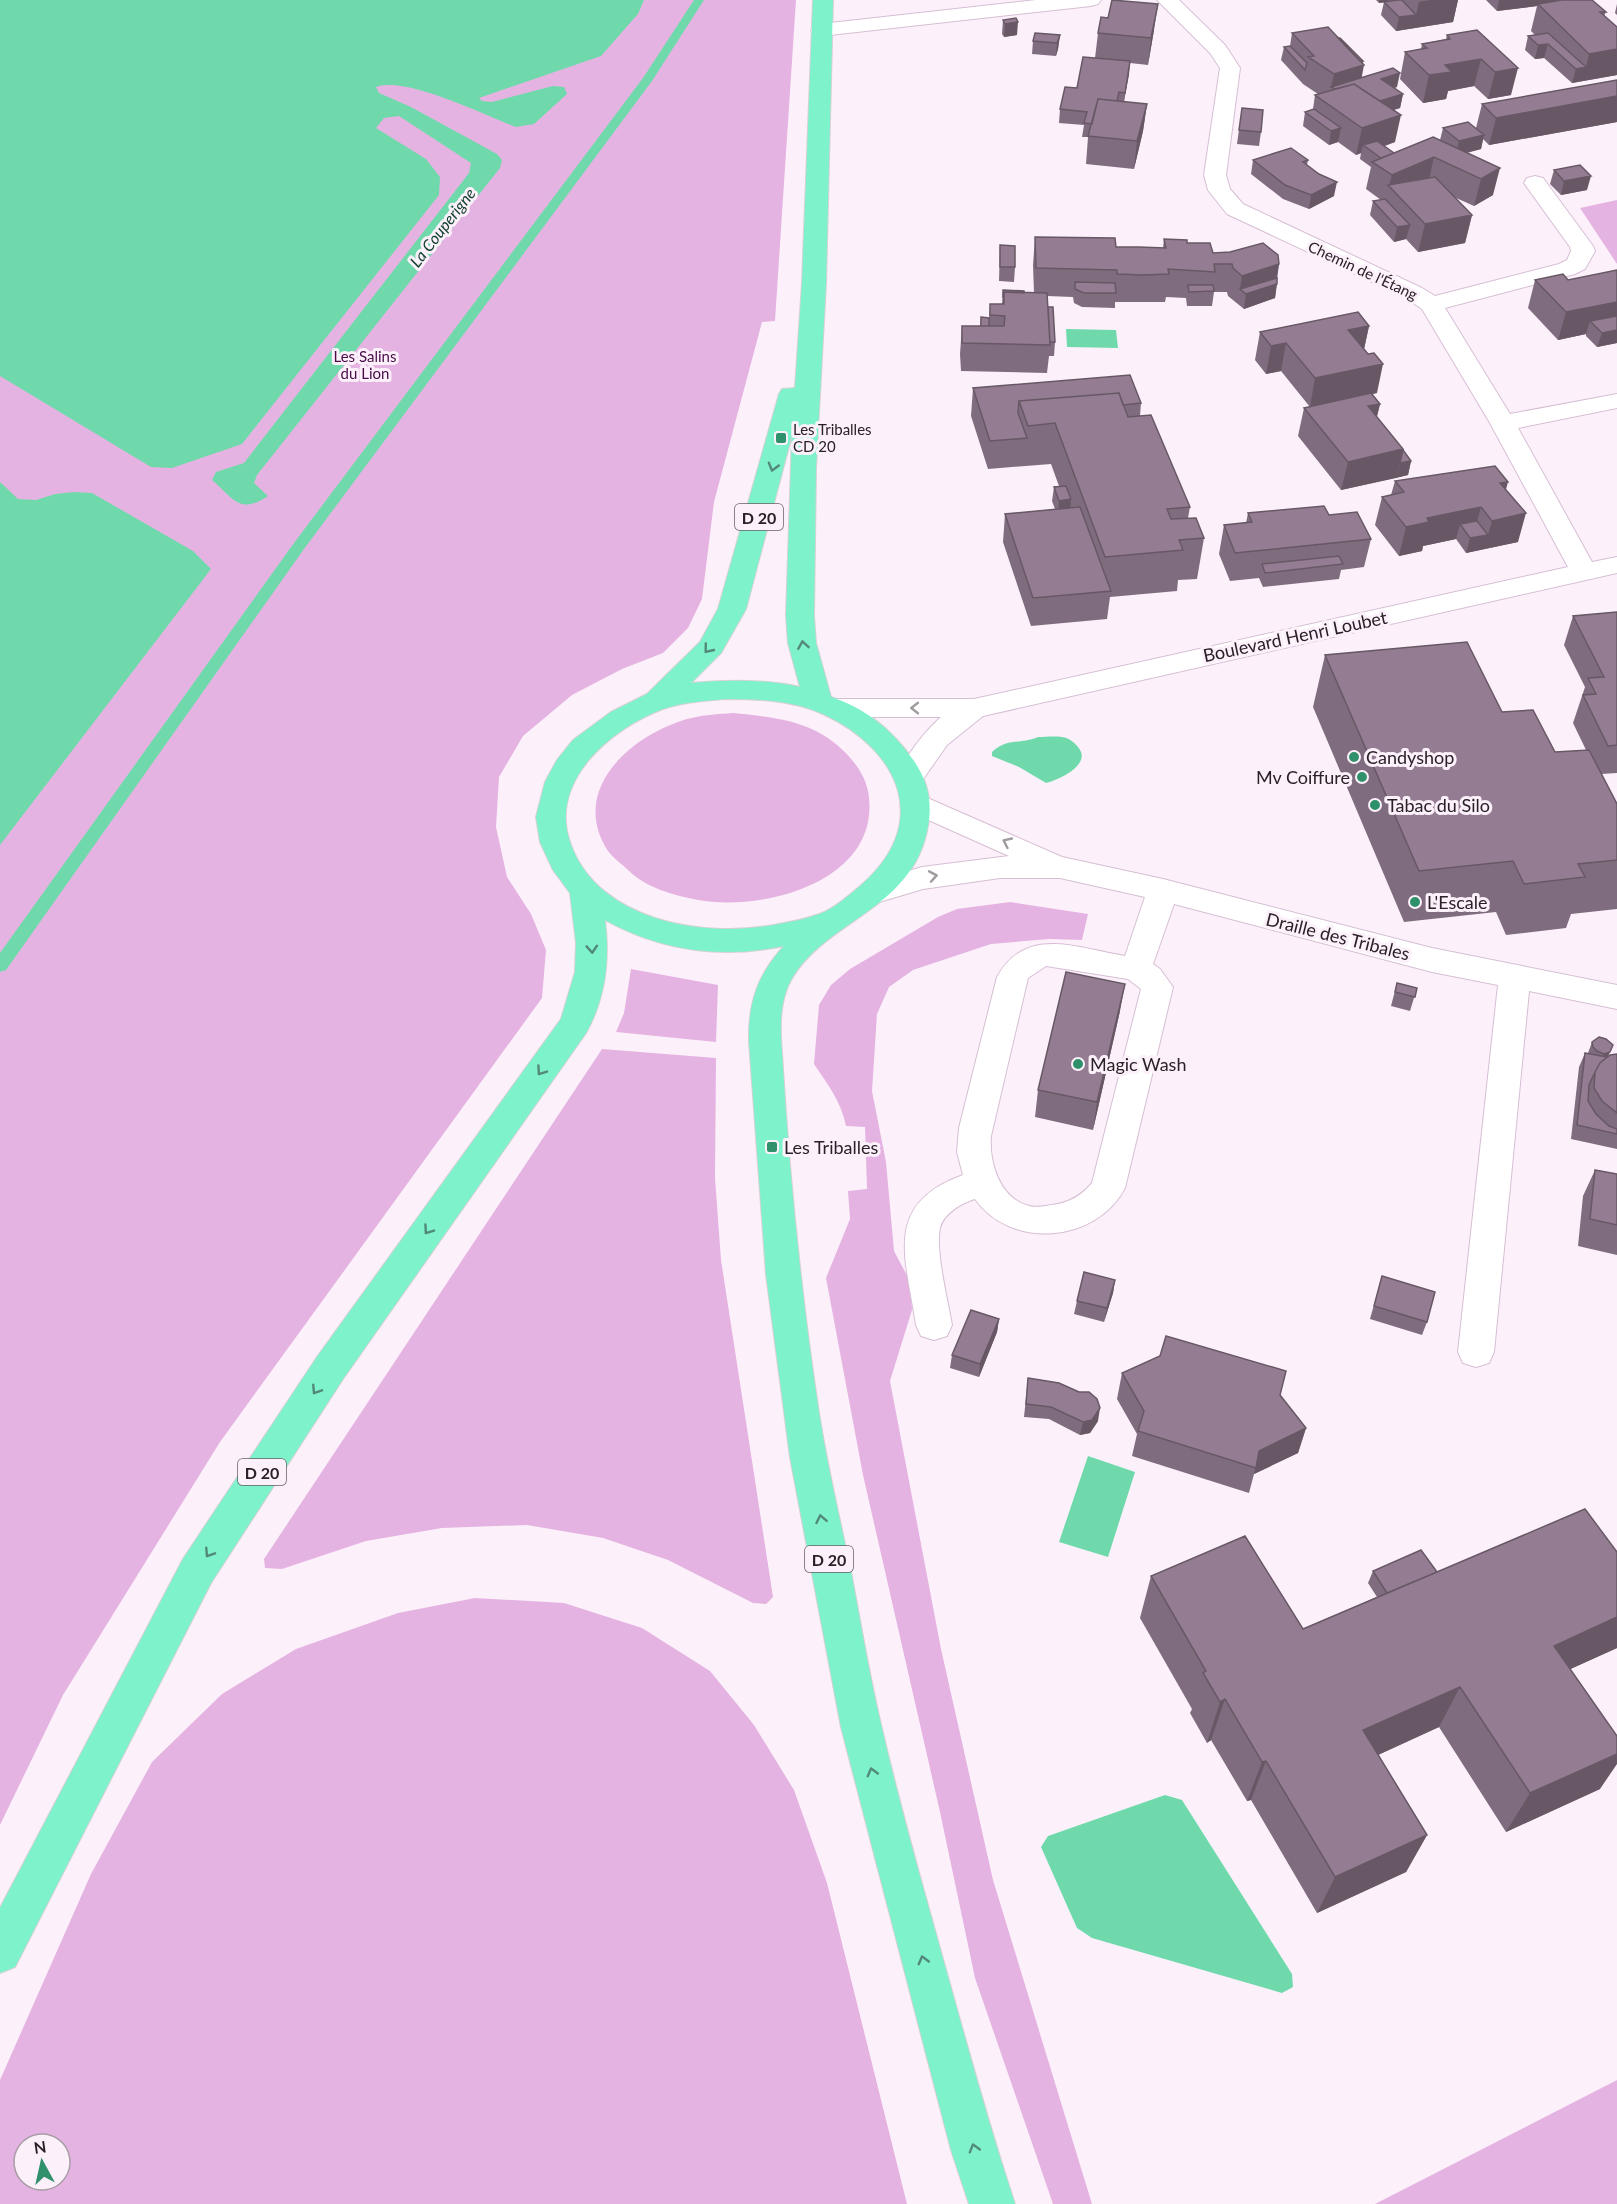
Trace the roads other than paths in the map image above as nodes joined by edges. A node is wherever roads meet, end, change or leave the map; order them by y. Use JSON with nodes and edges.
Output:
{"nodes":[{"id":1,"x":823,"y":0,"type":"edge"},
{"id":2,"x":1092,"y":0,"type":"edge"},
{"id":3,"x":1167,"y":0,"type":"edge"},
{"id":4,"x":958,"y":7,"type":"edge"},
{"id":5,"x":821,"y":30,"type":"junction"},
{"id":6,"x":1535,"y":183,"type":"dead end"},
{"id":7,"x":1431,"y":304,"type":"junction"},
{"id":8,"x":812,"y":308,"type":"junction"},
{"id":9,"x":1617,"y":400,"type":"edge"},
{"id":10,"x":1503,"y":423,"type":"junction"},
{"id":11,"x":1617,"y":565,"type":"edge"},
{"id":12,"x":1584,"y":572,"type":"junction"},
{"id":13,"x":657,"y":701,"type":"junction"},
{"id":14,"x":826,"y":705,"type":"junction"},
{"id":15,"x":974,"y":708,"type":"junction"},
{"id":16,"x":913,"y":790,"type":"junction"},
{"id":17,"x":1060,"y":867,"type":"junction"},
{"id":18,"x":1163,"y":890,"type":"junction"},
{"id":19,"x":585,"y":891,"type":"junction"},
{"id":20,"x":876,"y":892,"type":"junction"},
{"id":21,"x":830,"y":922,"type":"junction"},
{"id":22,"x":1136,"y":969,"type":"junction"},
{"id":23,"x":1515,"y":977,"type":"junction"},
{"id":24,"x":1617,"y":997,"type":"edge"},
{"id":25,"x":982,"y":1182,"type":"junction"},
{"id":26,"x":934,"y":1325,"type":"dead end"},
{"id":27,"x":1476,"y":1352,"type":"dead end"},
{"id":28,"x":0,"y":1952,"type":"edge"},
{"id":29,"x":992,"y":2204,"type":"edge"}],
"edges":[{"from":1,"to":5,"type":"main road","number":"D 20"},
{"from":2,"to":4,"type":"street"},
{"from":3,"to":7,"type":"street","name":"Chemin de l'Étang"},
{"from":4,"to":5,"type":"street"},
{"from":5,"to":8,"type":"main road","number":"D 20"},
{"from":6,"to":7,"type":"street"},
{"from":7,"to":10,"type":"street","name":"Chemin de l'Étang"},
{"from":8,"to":13,"type":"main road","number":"D 20","one_way":true},
{"from":14,"to":8,"type":"main road","number":"D 20","one_way":true},
{"from":9,"to":10,"type":"street"},
{"from":10,"to":12,"type":"street","name":"Chemin de l'Étang"},
{"from":11,"to":12,"type":"street","name":"Boulevard Henri Loubet"},
{"from":12,"to":15,"type":"street","name":"Boulevard Henri Loubet"},
{"from":13,"to":14,"type":"main road"},
{"from":13,"to":19,"type":"main road"},
{"from":15,"to":14,"type":"street","name":"Boulevard Henri Loubet","one_way":true},
{"from":14,"to":16,"type":"main road"},
{"from":15,"to":16,"type":"street","name":"Boulevard Henri Loubet"},
{"from":17,"to":16,"type":"street","name":"Draille des Tribales","one_way":true},
{"from":16,"to":20,"type":"main road"},
{"from":17,"to":18,"type":"street","name":"Draille des Tribales"},
{"from":20,"to":17,"type":"street","name":"Draille des Tribales","one_way":true},
{"from":18,"to":22,"type":"street"},
{"from":18,"to":23,"type":"street","name":"Draille des Tribales"},
{"from":19,"to":21,"type":"main road"},
{"from":19,"to":28,"type":"main road","number":"D 20","one_way":true},
{"from":20,"to":21,"type":"main road"},
{"from":29,"to":21,"type":"main road","number":"D 20","one_way":true},
{"from":22,"to":25,"type":"street"},
{"from":22,"to":25,"type":"street"},
{"from":23,"to":24,"type":"street","name":"Draille des Tribales"},
{"from":23,"to":27,"type":"street"},
{"from":25,"to":26,"type":"street"}]}
